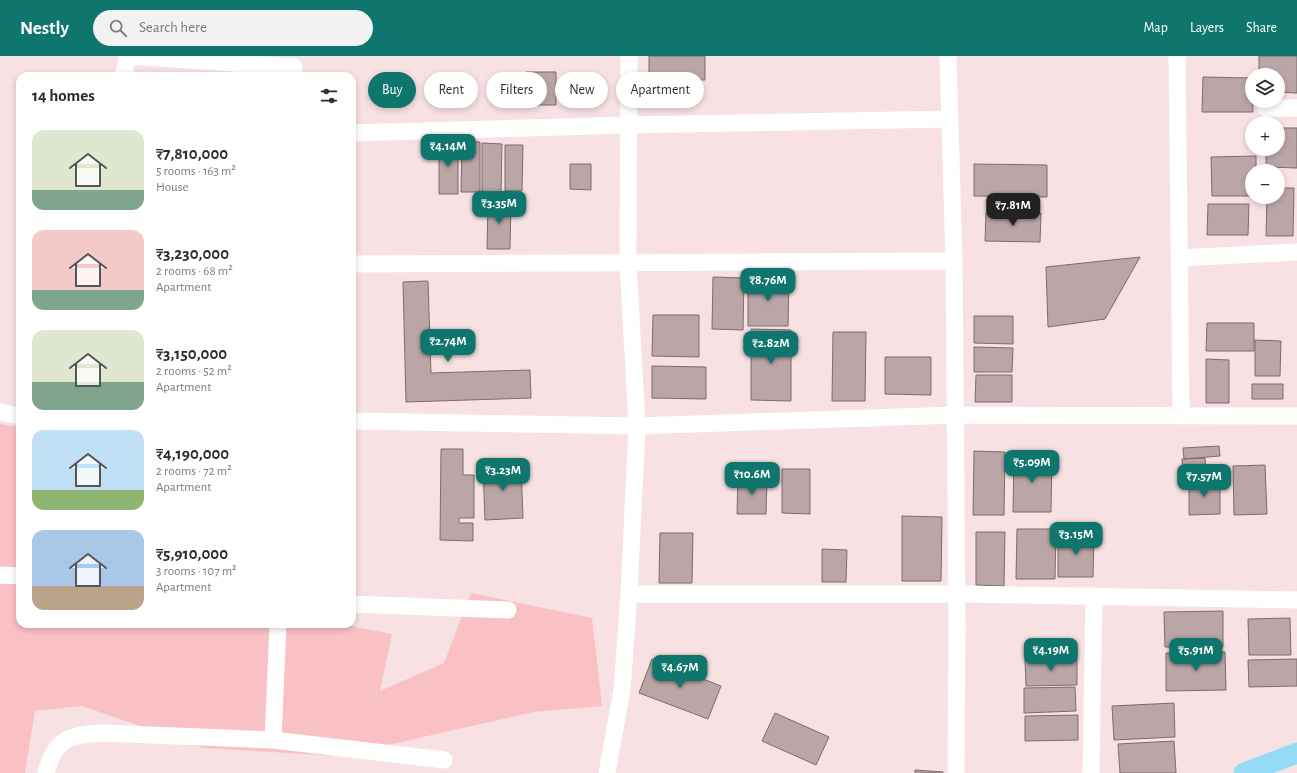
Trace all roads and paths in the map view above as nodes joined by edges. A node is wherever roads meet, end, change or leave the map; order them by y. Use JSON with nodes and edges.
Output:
{"nodes":[{"id":1,"x":128,"y":56,"type":"edge"},
{"id":2,"x":629,"y":56,"type":"edge"},
{"id":3,"x":948,"y":56,"type":"edge"},
{"id":4,"x":1177,"y":56,"type":"edge"},
{"id":5,"x":293,"y":66,"type":"edge"},
{"id":6,"x":124,"y":72,"type":"edge"},
{"id":7,"x":1285,"y":108,"type":"edge"},
{"id":8,"x":1297,"y":108,"type":"edge"},
{"id":9,"x":950,"y":119,"type":"junction"},
{"id":10,"x":629,"y":125,"type":"junction"},
{"id":11,"x":356,"y":133,"type":"edge"},
{"id":12,"x":1297,"y":252,"type":"edge"},
{"id":13,"x":1179,"y":258,"type":"junction"},
{"id":14,"x":954,"y":261,"type":"junction"},
{"id":15,"x":628,"y":263,"type":"junction"},
{"id":16,"x":356,"y":264,"type":"edge"},
{"id":17,"x":0,"y":412,"type":"edge"},
{"id":18,"x":16,"y":415,"type":"edge"},
{"id":19,"x":955,"y":415,"type":"junction"},
{"id":20,"x":1180,"y":416,"type":"junction"},
{"id":21,"x":1297,"y":416,"type":"edge"},
{"id":22,"x":356,"y":421,"type":"edge"},
{"id":23,"x":637,"y":426,"type":"junction"},
{"id":24,"x":0,"y":575,"type":"edge"},
{"id":25,"x":16,"y":576,"type":"edge"},
{"id":26,"x":629,"y":594,"type":"junction"},
{"id":27,"x":956,"y":594,"type":"junction"},
{"id":28,"x":1094,"y":596,"type":"junction"},
{"id":29,"x":1297,"y":600,"type":"edge"},
{"id":30,"x":356,"y":604,"type":"edge"},
{"id":31,"x":508,"y":610,"type":"dead end"},
{"id":32,"x":278,"y":628,"type":"edge"},
{"id":33,"x":273,"y":740,"type":"junction"},
{"id":34,"x":444,"y":760,"type":"dead end"},
{"id":35,"x":46,"y":773,"type":"edge"},
{"id":36,"x":607,"y":773,"type":"edge"},
{"id":37,"x":956,"y":773,"type":"edge"},
{"id":38,"x":1091,"y":773,"type":"edge"}],
"edges":[{"from":1,"to":5,"type":"street"},
{"from":1,"to":6,"type":"street"},
{"from":2,"to":10,"type":"street"},
{"from":3,"to":9,"type":"street"},
{"from":4,"to":13,"type":"street"},
{"from":7,"to":8,"type":"street"},
{"from":9,"to":10,"type":"street"},
{"from":9,"to":14,"type":"street"},
{"from":10,"to":11,"type":"street"},
{"from":10,"to":15,"type":"street"},
{"from":12,"to":13,"type":"street"},
{"from":13,"to":20,"type":"street"},
{"from":14,"to":15,"type":"street"},
{"from":14,"to":19,"type":"street"},
{"from":15,"to":16,"type":"street"},
{"from":15,"to":23,"type":"street"},
{"from":17,"to":18,"type":"street"},
{"from":19,"to":20,"type":"street"},
{"from":19,"to":23,"type":"street"},
{"from":19,"to":27,"type":"street"},
{"from":20,"to":21,"type":"street"},
{"from":22,"to":23,"type":"street"},
{"from":23,"to":26,"type":"street"},
{"from":24,"to":25,"type":"street"},
{"from":26,"to":27,"type":"street"},
{"from":26,"to":36,"type":"street"},
{"from":27,"to":28,"type":"street"},
{"from":27,"to":37,"type":"street"},
{"from":28,"to":29,"type":"street"},
{"from":28,"to":38,"type":"street"},
{"from":30,"to":31,"type":"street"},
{"from":32,"to":33,"type":"street"},
{"from":33,"to":34,"type":"street"},
{"from":33,"to":35,"type":"street"}]}
